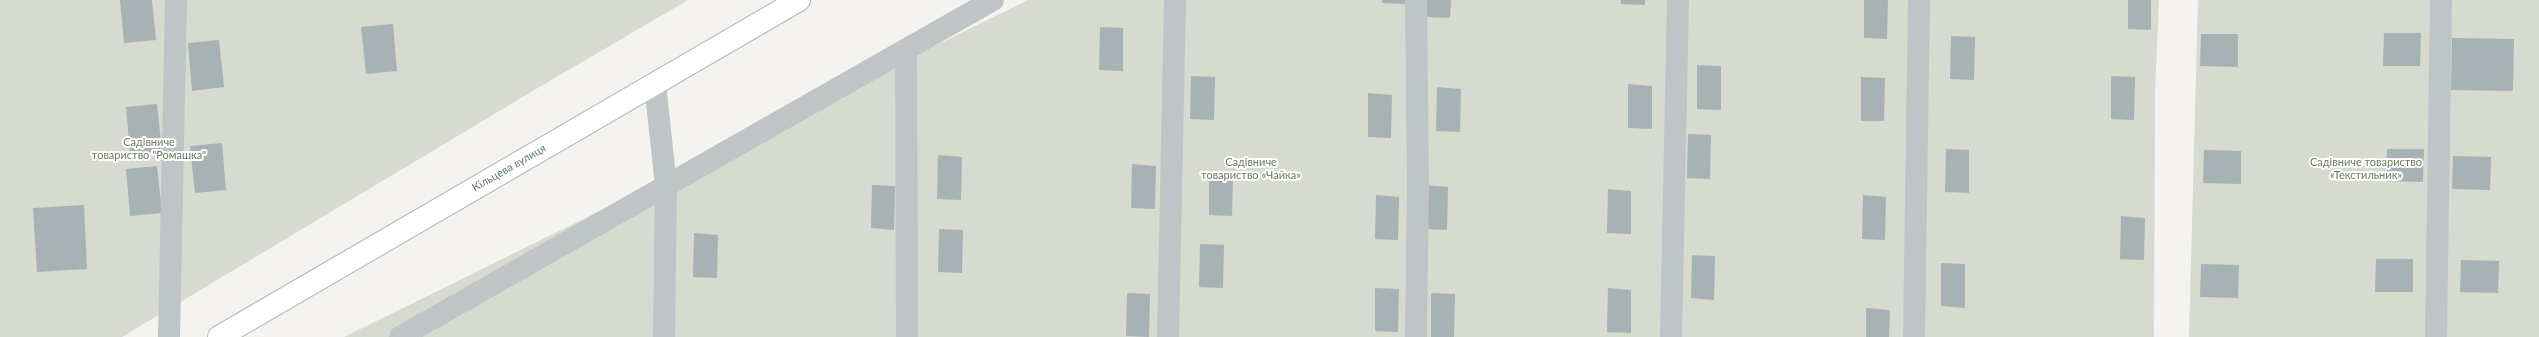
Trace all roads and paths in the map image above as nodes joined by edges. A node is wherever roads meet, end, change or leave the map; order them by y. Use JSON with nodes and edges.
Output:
{"nodes":[{"id":1,"x":176,"y":0,"type":"edge"},
{"id":2,"x":799,"y":0,"type":"edge"},
{"id":3,"x":994,"y":0,"type":"edge"},
{"id":4,"x":1175,"y":0,"type":"edge"},
{"id":5,"x":1416,"y":0,"type":"edge"},
{"id":6,"x":1678,"y":0,"type":"edge"},
{"id":7,"x":1919,"y":0,"type":"edge"},
{"id":8,"x":2441,"y":0,"type":"edge"},
{"id":9,"x":906,"y":50,"type":"junction"},
{"id":10,"x":655,"y":84,"type":"junction"},
{"id":11,"x":666,"y":186,"type":"junction"},
{"id":12,"x":428,"y":329,"type":"edge"},
{"id":13,"x":168,"y":337,"type":"edge"},
{"id":14,"x":219,"y":337,"type":"edge"},
{"id":15,"x":400,"y":337,"type":"edge"},
{"id":16,"x":664,"y":337,"type":"edge"},
{"id":17,"x":908,"y":337,"type":"edge"},
{"id":18,"x":1168,"y":337,"type":"edge"},
{"id":19,"x":1416,"y":337,"type":"edge"},
{"id":20,"x":1671,"y":337,"type":"edge"},
{"id":21,"x":1914,"y":337,"type":"edge"},
{"id":22,"x":2436,"y":337,"type":"edge"}],
"edges":[{"from":1,"to":13,"type":"lane"},
{"from":2,"to":10,"type":"main road","name":"Кільцева вулиця"},
{"from":3,"to":9,"type":"lane"},
{"from":4,"to":18,"type":"lane"},
{"from":5,"to":19,"type":"lane"},
{"from":6,"to":20,"type":"lane"},
{"from":7,"to":21,"type":"lane"},
{"from":8,"to":22,"type":"lane"},
{"from":9,"to":11,"type":"lane"},
{"from":9,"to":17,"type":"lane"},
{"from":10,"to":11,"type":"lane"},
{"from":10,"to":14,"type":"main road","name":"Кільцева вулиця"},
{"from":11,"to":12,"type":"lane"},
{"from":11,"to":16,"type":"lane"},
{"from":12,"to":15,"type":"lane"}]}
